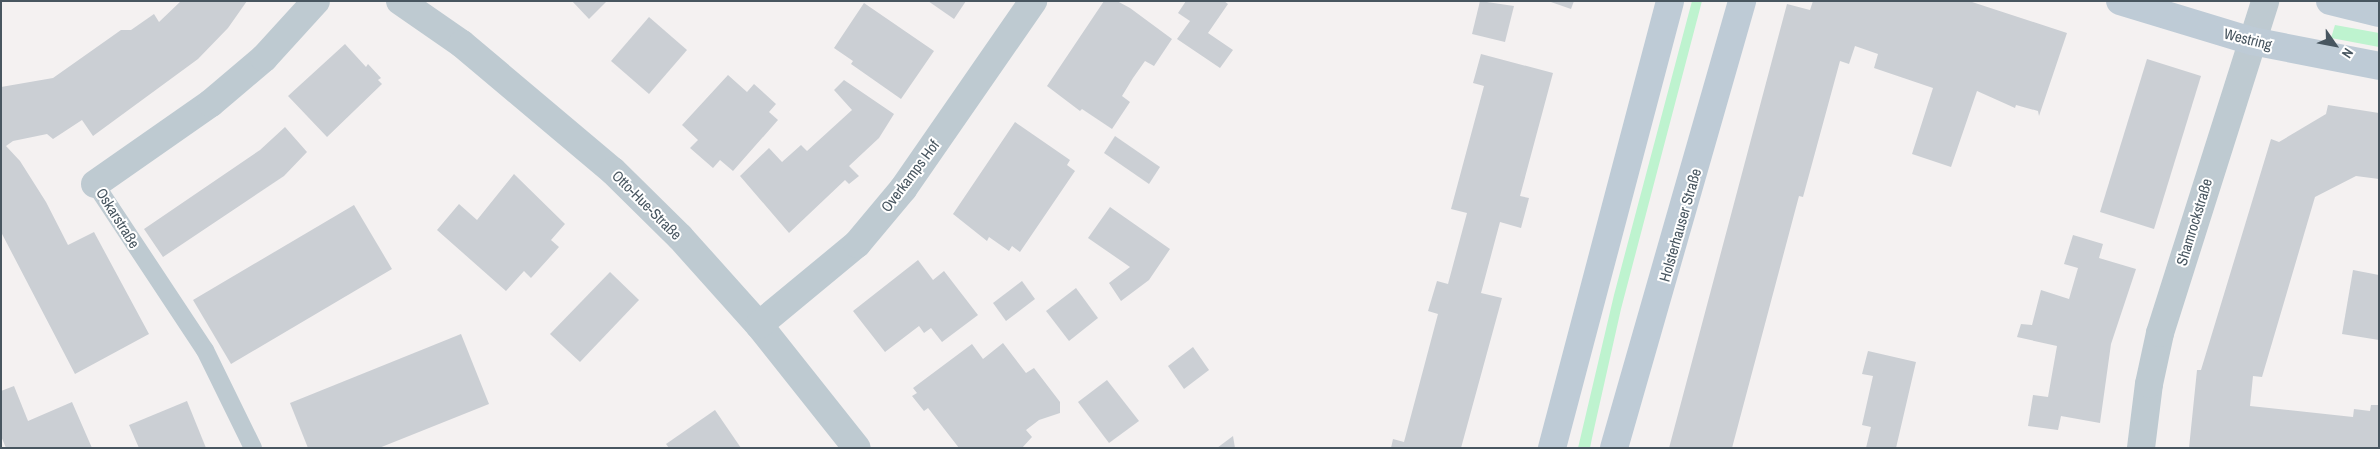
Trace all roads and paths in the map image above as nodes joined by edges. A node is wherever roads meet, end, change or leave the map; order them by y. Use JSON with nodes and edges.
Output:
{"nodes":[{"id":1,"x":316,"y":1,"type":"edge"},
{"id":2,"x":400,"y":1,"type":"edge"},
{"id":3,"x":1033,"y":1,"type":"edge"},
{"id":4,"x":1670,"y":1,"type":"edge"},
{"id":5,"x":1742,"y":1,"type":"edge"},
{"id":6,"x":2120,"y":1,"type":"edge"},
{"id":7,"x":2265,"y":1,"type":"edge"},
{"id":8,"x":2330,"y":1,"type":"edge"},
{"id":9,"x":2379,"y":13,"type":"edge"},
{"id":10,"x":2252,"y":41,"type":"junction"},
{"id":11,"x":2379,"y":66,"type":"edge"},
{"id":12,"x":95,"y":184,"type":"joint"},
{"id":13,"x":759,"y":325,"type":"junction"},
{"id":14,"x":253,"y":448,"type":"edge"},
{"id":15,"x":857,"y":448,"type":"edge"},
{"id":16,"x":1552,"y":448,"type":"edge"},
{"id":17,"x":1614,"y":448,"type":"edge"},
{"id":18,"x":2141,"y":448,"type":"edge"}],
"edges":[{"from":1,"to":12,"type":"street","name":"Oskarstraße"},
{"from":2,"to":13,"type":"street","name":"Otto-Hue-Straße"},
{"from":3,"to":13,"type":"street","name":"Overkamps Hof"},
{"from":4,"to":16,"type":"main road"},
{"from":5,"to":17,"type":"main road","name":"Holsterhauser Straße"},
{"from":6,"to":10,"type":"main road","name":"Westring"},
{"from":7,"to":10,"type":"street","name":"Shamrockstraße"},
{"from":8,"to":9,"type":"main road"},
{"from":10,"to":11,"type":"main road","name":"Westring"},
{"from":10,"to":18,"type":"street","name":"Shamrockstraße"},
{"from":12,"to":14,"type":"lane","name":"Oskarstraße"},
{"from":13,"to":15,"type":"street","name":"Otto-Hue-Straße"}]}
